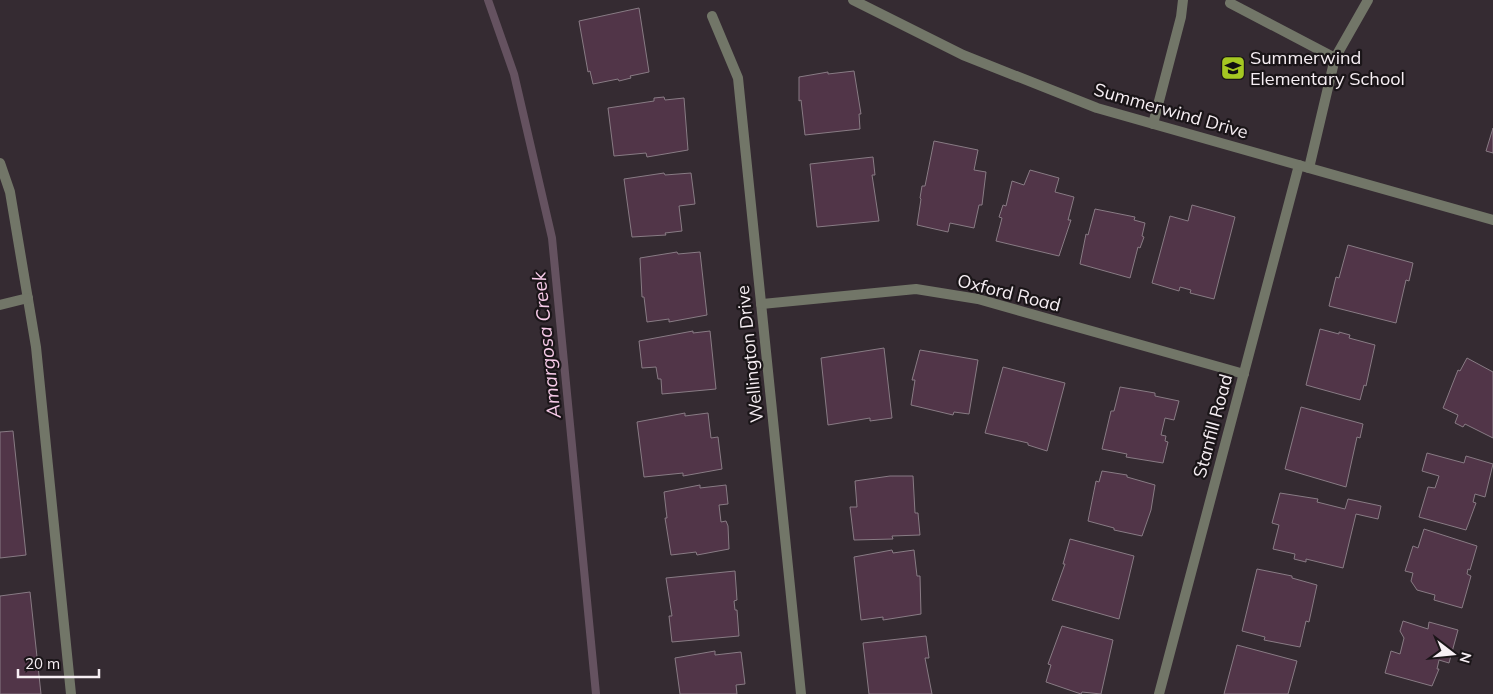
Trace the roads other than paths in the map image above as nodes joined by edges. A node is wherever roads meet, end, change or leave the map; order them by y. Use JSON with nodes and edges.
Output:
{"nodes":[{"id":1,"x":855,"y":0,"type":"edge"},
{"id":2,"x":1183,"y":0,"type":"edge"},
{"id":3,"x":1368,"y":0,"type":"edge"},
{"id":4,"x":1230,"y":3,"type":"dead end"},
{"id":5,"x":712,"y":16,"type":"dead end"},
{"id":6,"x":1335,"y":58,"type":"junction"},
{"id":7,"x":1153,"y":124,"type":"junction"},
{"id":8,"x":0,"y":163,"type":"edge"},
{"id":9,"x":1304,"y":167,"type":"junction"},
{"id":10,"x":1493,"y":220,"type":"edge"},
{"id":11,"x":28,"y":298,"type":"junction"},
{"id":12,"x":762,"y":304,"type":"junction"},
{"id":13,"x":0,"y":305,"type":"edge"},
{"id":14,"x":1244,"y":374,"type":"junction"},
{"id":15,"x":71,"y":694,"type":"edge"},
{"id":16,"x":801,"y":694,"type":"edge"},
{"id":17,"x":1159,"y":694,"type":"edge"}],
"edges":[{"from":1,"to":7,"type":"street","name":"Summerwind Drive"},
{"from":2,"to":7,"type":"street"},
{"from":3,"to":6,"type":"street","name":"Stanfill Road"},
{"from":4,"to":6,"type":"street"},
{"from":5,"to":12,"type":"street","name":"Wellington Drive"},
{"from":6,"to":9,"type":"street","name":"Stanfill Road"},
{"from":7,"to":9,"type":"street","name":"Summerwind Drive"},
{"from":8,"to":11,"type":"street"},
{"from":9,"to":10,"type":"street","name":"Summerwind Drive"},
{"from":9,"to":14,"type":"street","name":"Stanfill Road"},
{"from":11,"to":13,"type":"street"},
{"from":11,"to":15,"type":"street"},
{"from":12,"to":14,"type":"street","name":"Oxford Road"},
{"from":12,"to":16,"type":"street","name":"Wellington Drive"},
{"from":14,"to":17,"type":"street","name":"Stanfill Road"}]}
